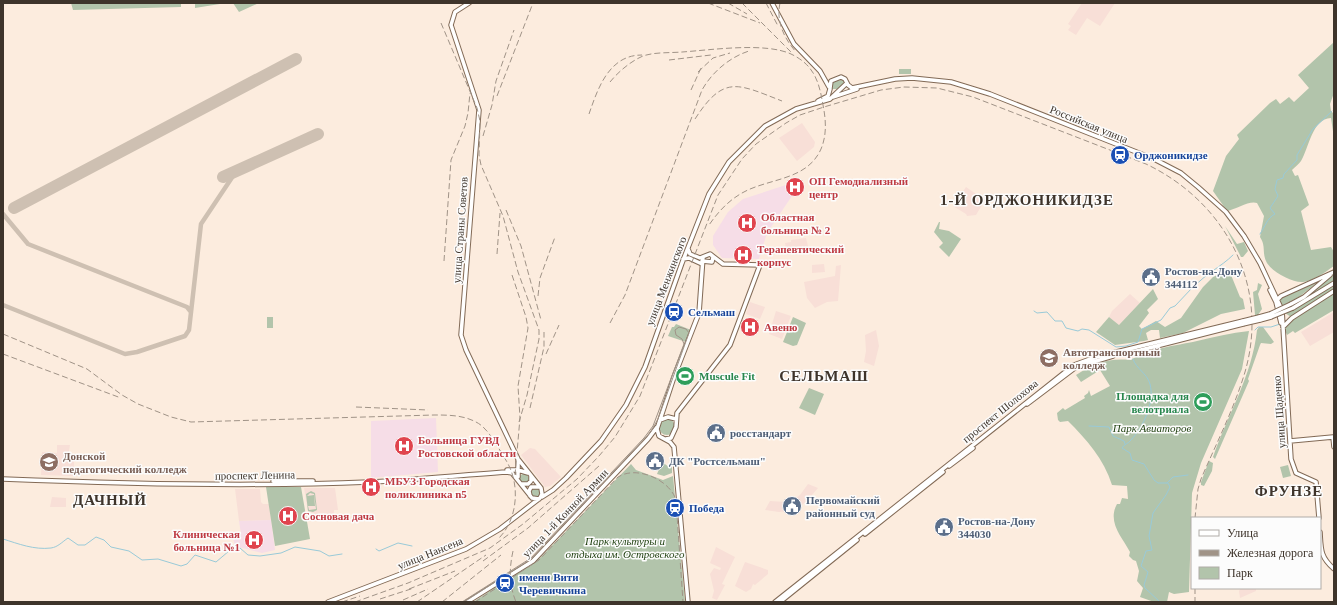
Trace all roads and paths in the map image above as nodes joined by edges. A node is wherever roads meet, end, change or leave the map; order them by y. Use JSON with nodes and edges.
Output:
{"nodes":[{"id":1,"x":469,"y":3,"type":"edge"},
{"id":2,"x":772,"y":3,"type":"edge"},
{"id":3,"x":825,"y":79,"type":"junction"},
{"id":4,"x":833,"y":80,"type":"junction"},
{"id":5,"x":847,"y":83,"type":"junction"},
{"id":6,"x":830,"y":88,"type":"junction"},
{"id":7,"x":857,"y":89,"type":"junction"},
{"id":8,"x":838,"y":92,"type":"junction"},
{"id":9,"x":833,"y":97,"type":"junction"},
{"id":10,"x":820,"y":101,"type":"junction"},
{"id":11,"x":686,"y":254,"type":"junction"},
{"id":12,"x":713,"y":257,"type":"junction"},
{"id":13,"x":702,"y":260,"type":"junction"},
{"id":14,"x":1334,"y":272,"type":"edge"},
{"id":15,"x":1334,"y":283,"type":"edge"},
{"id":16,"x":1334,"y":291,"type":"edge"},
{"id":17,"x":1274,"y":293,"type":"junction"},
{"id":18,"x":1281,"y":296,"type":"junction"},
{"id":19,"x":1276,"y":301,"type":"junction"},
{"id":20,"x":1292,"y":306,"type":"junction"},
{"id":21,"x":1278,"y":312,"type":"junction"},
{"id":22,"x":1283,"y":318,"type":"junction"},
{"id":23,"x":1290,"y":319,"type":"junction"},
{"id":24,"x":1243,"y":323,"type":"junction"},
{"id":25,"x":1282,"y":328,"type":"junction"},
{"id":26,"x":676,"y":419,"type":"junction"},
{"id":27,"x":659,"y":422,"type":"junction"},
{"id":28,"x":674,"y":432,"type":"junction"},
{"id":29,"x":660,"y":436,"type":"junction"},
{"id":30,"x":1334,"y":437,"type":"edge"},
{"id":31,"x":666,"y":439,"type":"junction"},
{"id":32,"x":648,"y":440,"type":"junction"},
{"id":33,"x":1290,"y":441,"type":"junction"},
{"id":34,"x":1334,"y":447,"type":"edge"},
{"id":35,"x":518,"y":459,"type":"junction"},
{"id":36,"x":518,"y":470,"type":"junction"},
{"id":37,"x":507,"y":471,"type":"junction"},
{"id":38,"x":528,"y":474,"type":"junction"},
{"id":39,"x":3,"y":478,"type":"edge"},
{"id":40,"x":519,"y":481,"type":"junction"},
{"id":41,"x":541,"y":488,"type":"junction"},
{"id":42,"x":551,"y":490,"type":"junction"},
{"id":43,"x":530,"y":497,"type":"junction"},
{"id":44,"x":540,"y":498,"type":"junction"},
{"id":45,"x":531,"y":505,"type":"junction"},
{"id":46,"x":1319,"y":517,"type":"edge"},
{"id":47,"x":1321,"y":544,"type":"edge"},
{"id":48,"x":1334,"y":570,"type":"edge"},
{"id":49,"x":328,"y":602,"type":"edge"},
{"id":50,"x":467,"y":602,"type":"edge"},
{"id":51,"x":689,"y":602,"type":"edge"},
{"id":52,"x":776,"y":602,"type":"edge"},
{"id":53,"x":780,"y":602,"type":"edge"}],
"edges":[{"from":1,"to":35,"type":"main road","name":"улица Страны Советов"},
{"from":2,"to":3,"type":"main road"},
{"from":3,"to":4,"type":"main road"},
{"from":3,"to":6,"type":"main road"},
{"from":4,"to":5,"type":"main road"},
{"from":4,"to":6,"type":"main road"},
{"from":5,"to":8,"type":"main road"},
{"from":5,"to":17,"type":"main road","name":"Российская улица"},
{"from":6,"to":8,"type":"main road"},
{"from":6,"to":10,"type":"main road"},
{"from":7,"to":8,"type":"main road"},
{"from":7,"to":9,"type":"main road","name":"улица Менжинского"},
{"from":7,"to":19,"type":"main road","name":"Российская улица"},
{"from":8,"to":9,"type":"main road"},
{"from":9,"to":10,"type":"main road","name":"улица Менжинского"},
{"from":10,"to":11,"type":"main road","name":"улица Менжинского"},
{"from":11,"to":13,"type":"main road"},
{"from":11,"to":13,"type":"main road"},
{"from":11,"to":42,"type":"main road","name":"улица Менжинского"},
{"from":12,"to":13,"type":"main road"},
{"from":12,"to":13,"type":"main road"},
{"from":12,"to":26,"type":"main road"},
{"from":13,"to":27,"type":"main road"},
{"from":14,"to":18,"type":"main road"},
{"from":14,"to":20,"type":"main road","name":"проспект Шолохова"},
{"from":15,"to":20,"type":"main road","name":"проспект Шолохова"},
{"from":16,"to":23,"type":"main road"},
{"from":17,"to":18,"type":"main road"},
{"from":17,"to":19,"type":"main road","name":"Российская улица"},
{"from":18,"to":19,"type":"main road"},
{"from":18,"to":23,"type":"main road"},
{"from":19,"to":21,"type":"main road","name":"Российская улица"},
{"from":19,"to":22,"type":"main road","name":"Российская улица"},
{"from":20,"to":24,"type":"main road","name":"проспект Шолохова","bridge":true},
{"from":21,"to":22,"type":"main road"},
{"from":21,"to":25,"type":"main road","name":"Российская улица"},
{"from":22,"to":23,"type":"main road"},
{"from":22,"to":25,"type":"main road","name":"Российская улица"},
{"from":23,"to":25,"type":"main road"},
{"from":24,"to":52,"type":"main road","name":"проспект Шолохова"},
{"from":24,"to":53,"type":"main road","name":"проспект Шолохова"},
{"from":25,"to":33,"type":"main road","name":"улица Щаденко"},
{"from":26,"to":27,"type":"main road"},
{"from":26,"to":28,"type":"main road"},
{"from":27,"to":29,"type":"main road"},
{"from":27,"to":32,"type":"main road","name":"улица 1-й Конной Армии"},
{"from":28,"to":31,"type":"main road"},
{"from":28,"to":51,"type":"main road"},
{"from":29,"to":31,"type":"main road"},
{"from":29,"to":32,"type":"main road","name":"улица 1-й Конной Армии"},
{"from":30,"to":33,"type":"main road"},
{"from":30,"to":34,"type":"main road"},
{"from":31,"to":51,"type":"main road"},
{"from":32,"to":50,"type":"main road","name":"улица 1-й Конной Армии"},
{"from":33,"to":46,"type":"main road","name":"улица Щаденко"},
{"from":35,"to":36,"type":"main road"},
{"from":35,"to":38,"type":"main road"},
{"from":36,"to":37,"type":"main road","name":"проспект Ленина"},
{"from":36,"to":38,"type":"main road","name":"проспект Ленина"},
{"from":36,"to":40,"type":"main road"},
{"from":37,"to":39,"type":"main road","name":"проспект Ленина"},
{"from":37,"to":40,"type":"main road"},
{"from":38,"to":40,"type":"main road"},
{"from":38,"to":40,"type":"main road"},
{"from":38,"to":41,"type":"main road"},
{"from":40,"to":43,"type":"main road"},
{"from":41,"to":42,"type":"main road"},
{"from":41,"to":43,"type":"main road"},
{"from":41,"to":44,"type":"main road"},
{"from":42,"to":44,"type":"main road","name":"улица Менжинского"},
{"from":43,"to":44,"type":"main road"},
{"from":43,"to":45,"type":"main road"},
{"from":44,"to":45,"type":"main road","name":"улица Нансена"},
{"from":45,"to":49,"type":"main road","name":"улица Нансена"},
{"from":47,"to":48,"type":"main road"}]}
